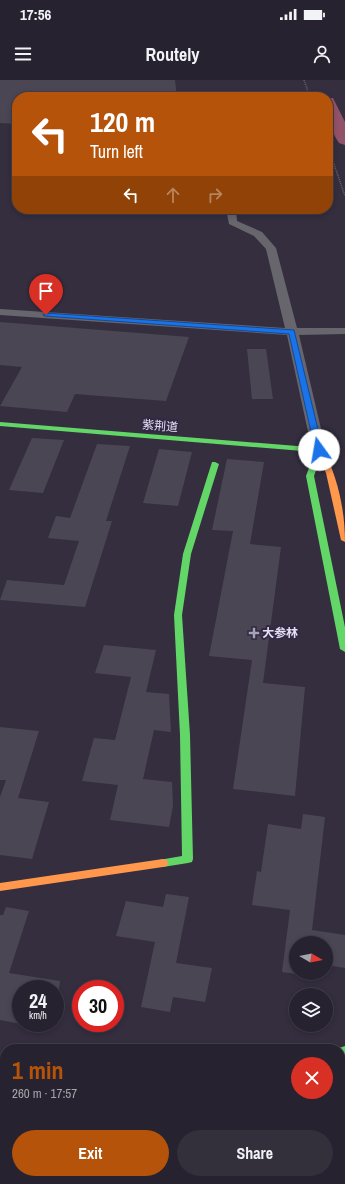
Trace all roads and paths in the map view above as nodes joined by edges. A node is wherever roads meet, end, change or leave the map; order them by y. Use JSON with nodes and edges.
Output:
{"nodes":[{"id":1,"x":304,"y":80,"type":"edge"},
{"id":2,"x":308,"y":92,"type":"edge"},
{"id":3,"x":333,"y":161,"type":"edge"},
{"id":4,"x":345,"y":196,"type":"edge"},
{"id":5,"x":231,"y":214,"type":"edge"},
{"id":6,"x":0,"y":312,"type":"edge"},
{"id":7,"x":345,"y":331,"type":"edge"},
{"id":8,"x":292,"y":332,"type":"junction"},
{"id":9,"x":0,"y":424,"type":"edge"},
{"id":10,"x":319,"y":450,"type":"junction"},
{"id":11,"x":215,"y":464,"type":"dead end"},
{"id":12,"x":345,"y":540,"type":"edge"},
{"id":13,"x":338,"y":581,"type":"edge"},
{"id":14,"x":345,"y":649,"type":"edge"},
{"id":15,"x":0,"y":887,"type":"edge"}],
"edges":[{"from":1,"to":2,"type":"path"},
{"from":3,"to":4,"type":"path"},
{"from":5,"to":8,"type":"street"},
{"from":6,"to":8,"type":"street"},
{"from":7,"to":8,"type":"street"},
{"from":8,"to":10,"type":"street"},
{"from":9,"to":10,"type":"main road","name":"紫荆道"},
{"from":10,"to":12,"type":"main road"},
{"from":10,"to":13,"type":"main road"},
{"from":11,"to":15,"type":"main road"},
{"from":13,"to":14,"type":"main road"}]}
